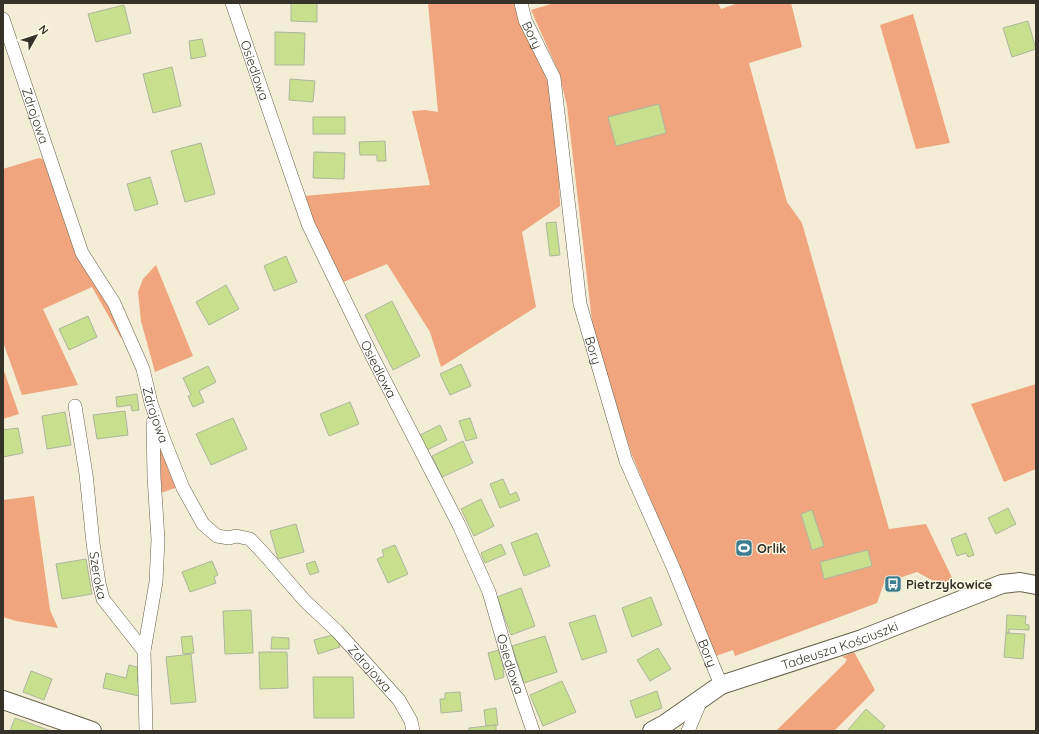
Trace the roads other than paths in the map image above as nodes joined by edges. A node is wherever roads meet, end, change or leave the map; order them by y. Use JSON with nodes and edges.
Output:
{"nodes":[{"id":1,"x":232,"y":3,"type":"edge"},
{"id":2,"x":521,"y":3,"type":"edge"},
{"id":3,"x":3,"y":19,"type":"edge"},
{"id":4,"x":151,"y":403,"type":"junction"},
{"id":5,"x":75,"y":406,"type":"dead end"},
{"id":6,"x":1036,"y":585,"type":"edge"},
{"id":7,"x":144,"y":650,"type":"junction"},
{"id":8,"x":721,"y":685,"type":"junction"},
{"id":9,"x":702,"y":698,"type":"junction"},
{"id":10,"x":3,"y":700,"type":"edge"},
{"id":11,"x":92,"y":731,"type":"edge"},
{"id":12,"x":146,"y":731,"type":"edge"},
{"id":13,"x":413,"y":731,"type":"edge"},
{"id":14,"x":533,"y":731,"type":"edge"},
{"id":15,"x":652,"y":731,"type":"edge"},
{"id":16,"x":688,"y":731,"type":"edge"}],
"edges":[{"from":1,"to":14,"type":"street","name":"Osiedlowa"},
{"from":2,"to":8,"type":"street","name":"Bory"},
{"from":3,"to":4,"type":"street","name":"Zdrojowa"},
{"from":4,"to":7,"type":"street"},
{"from":4,"to":13,"type":"street","name":"Zdrojowa"},
{"from":5,"to":7,"type":"street","name":"Szeroka"},
{"from":6,"to":8,"type":"street","name":"Tadeusza Kościuszki"},
{"from":7,"to":12,"type":"street"},
{"from":8,"to":9,"type":"street","name":"Tadeusza Kościuszki"},
{"from":9,"to":15,"type":"street","name":"Tadeusza Kościuszki"},
{"from":9,"to":16,"type":"street"},
{"from":10,"to":11,"type":"street"}]}
